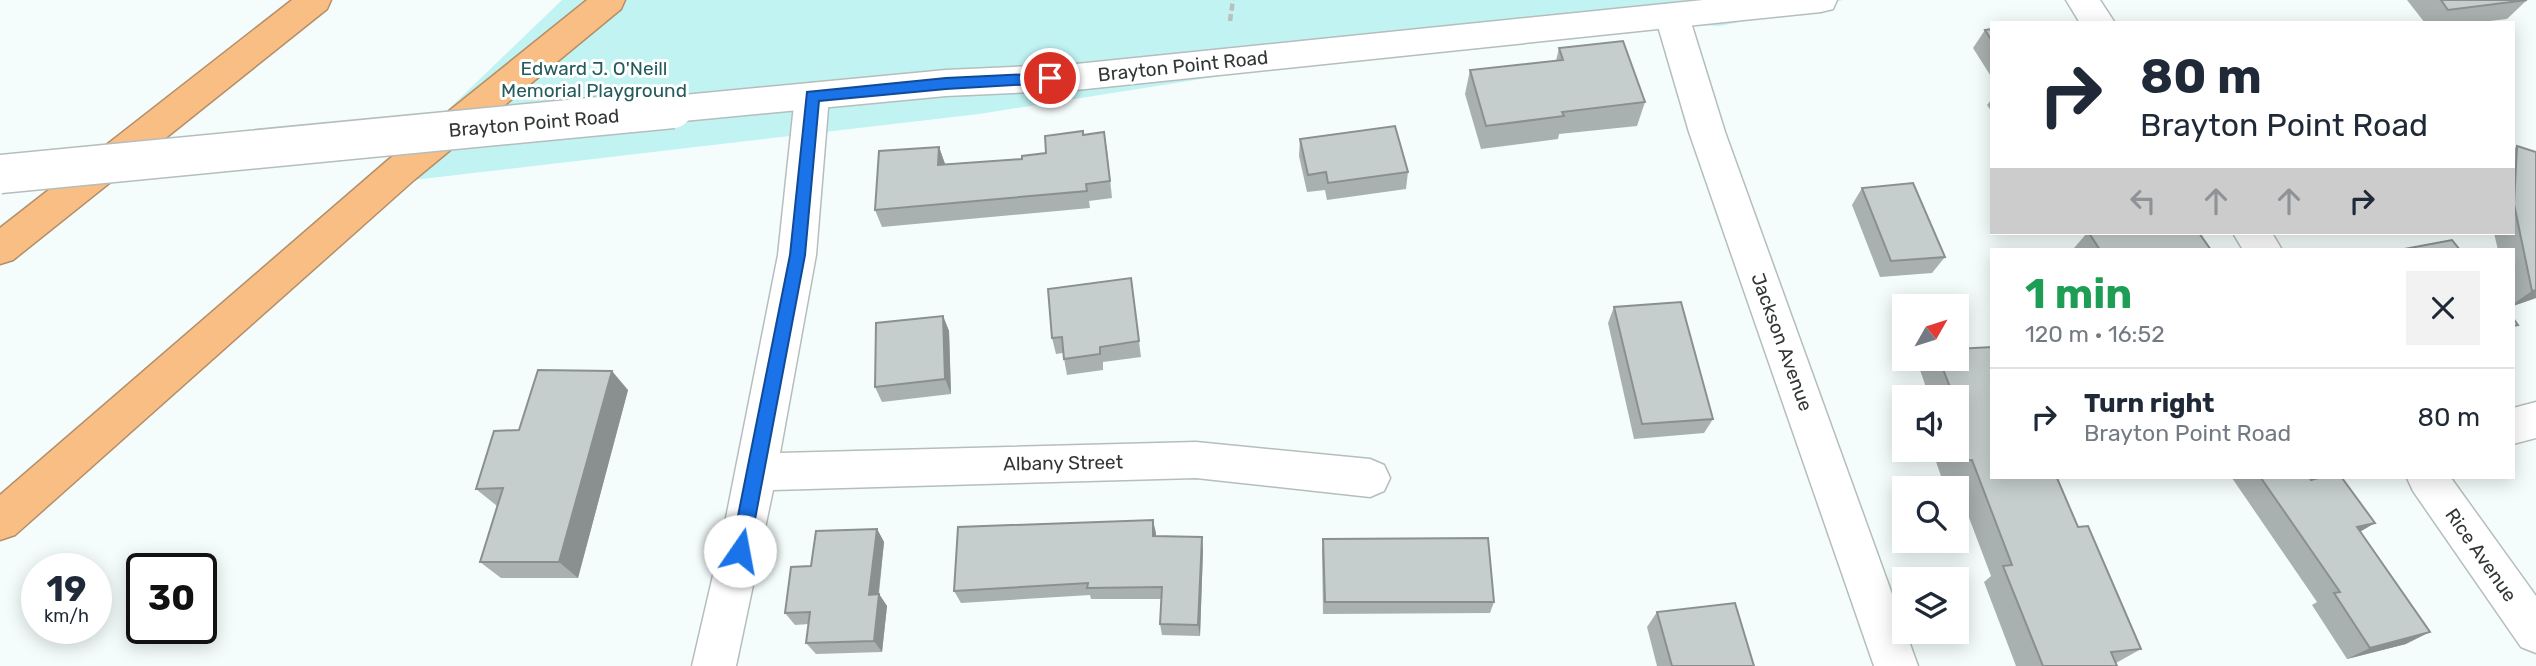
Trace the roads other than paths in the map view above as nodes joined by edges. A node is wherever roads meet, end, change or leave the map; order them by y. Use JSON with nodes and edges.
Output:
{"nodes":[{"id":1,"x":315,"y":0,"type":"edge"},
{"id":2,"x":609,"y":0,"type":"edge"},
{"id":3,"x":1821,"y":0,"type":"edge"},
{"id":4,"x":2082,"y":0,"type":"edge"},
{"id":5,"x":1672,"y":16,"type":"junction"},
{"id":6,"x":2097,"y":21,"type":"edge"},
{"id":7,"x":812,"y":96,"type":"junction"},
{"id":8,"x":0,"y":174,"type":"edge"},
{"id":9,"x":0,"y":249,"type":"edge"},
{"id":10,"x":2536,"y":420,"type":"edge"},
{"id":11,"x":2515,"y":425,"type":"edge"},
{"id":12,"x":756,"y":472,"type":"junction"},
{"id":13,"x":1370,"y":478,"type":"dead end"},
{"id":14,"x":2428,"y":479,"type":"edge"},
{"id":15,"x":0,"y":521,"type":"edge"},
{"id":16,"x":2536,"y":632,"type":"edge"},
{"id":17,"x":714,"y":666,"type":"edge"},
{"id":18,"x":1896,"y":666,"type":"edge"}],
"edges":[{"from":1,"to":9,"type":"highway"},
{"from":2,"to":15,"type":"highway"},
{"from":3,"to":5,"type":"street","name":"Brayton Point Road"},
{"from":4,"to":6,"type":"street"},
{"from":5,"to":7,"type":"street","name":"Brayton Point Road"},
{"from":5,"to":18,"type":"street","name":"Jackson Avenue"},
{"from":7,"to":8,"type":"street","name":"Brayton Point Road","bridge":true},
{"from":7,"to":12,"type":"street"},
{"from":10,"to":11,"type":"street"},
{"from":12,"to":13,"type":"street","name":"Albany Street"},
{"from":12,"to":17,"type":"street"},
{"from":14,"to":16,"type":"street","name":"Rice Avenue"}]}
